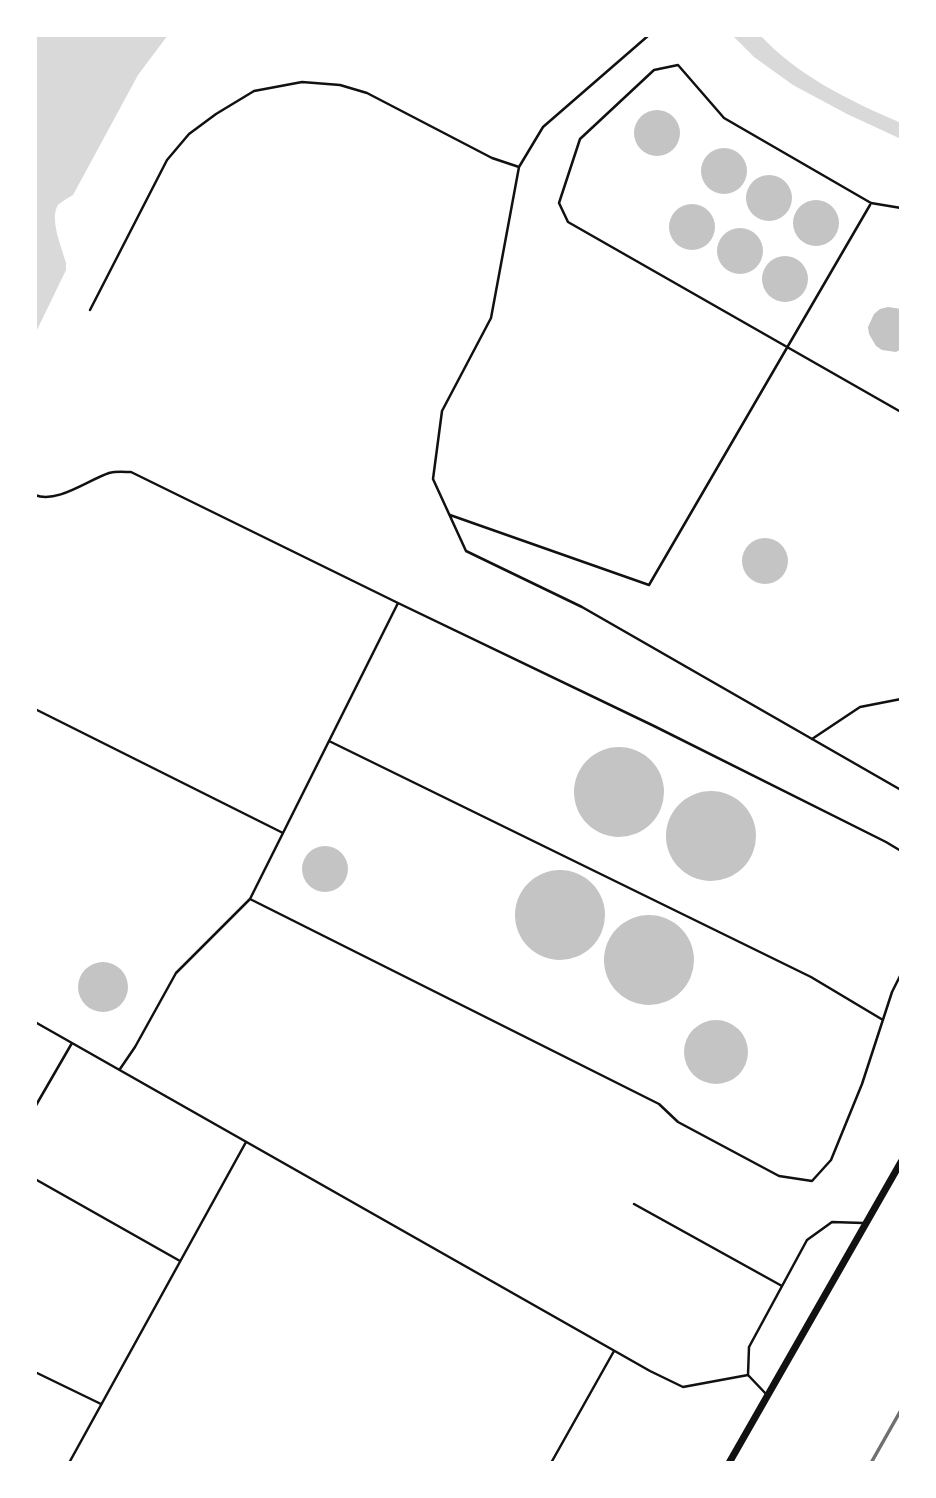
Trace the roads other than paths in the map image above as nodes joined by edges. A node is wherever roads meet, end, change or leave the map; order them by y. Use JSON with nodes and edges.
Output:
{"nodes":[{"id":1,"x":649,"y":35,"type":"edge"},
{"id":2,"x":519,"y":167,"type":"junction"},
{"id":3,"x":871,"y":203,"type":"junction"},
{"id":4,"x":901,"y":208,"type":"edge"},
{"id":5,"x":90,"y":310,"type":"dead end"},
{"id":6,"x":787,"y":348,"type":"junction"},
{"id":7,"x":901,"y":412,"type":"edge"},
{"id":8,"x":35,"y":495,"type":"edge"},
{"id":9,"x":450,"y":515,"type":"junction"},
{"id":10,"x":398,"y":603,"type":"junction"},
{"id":11,"x":901,"y":699,"type":"edge"},
{"id":12,"x":35,"y":709,"type":"edge"},
{"id":13,"x":812,"y":739,"type":"junction"},
{"id":14,"x":329,"y":741,"type":"junction"},
{"id":15,"x":901,"y":790,"type":"edge"},
{"id":16,"x":283,"y":833,"type":"junction"},
{"id":17,"x":901,"y":851,"type":"edge"},
{"id":18,"x":250,"y":899,"type":"junction"},
{"id":19,"x":901,"y":974,"type":"edge"},
{"id":20,"x":883,"y":1020,"type":"junction"},
{"id":21,"x":35,"y":1022,"type":"edge"},
{"id":22,"x":72,"y":1043,"type":"junction"},
{"id":23,"x":120,"y":1070,"type":"junction"},
{"id":24,"x":35,"y":1107,"type":"edge"},
{"id":25,"x":246,"y":1142,"type":"junction"},
{"id":26,"x":901,"y":1162,"type":"edge"},
{"id":27,"x":35,"y":1179,"type":"edge"},
{"id":28,"x":634,"y":1203,"type":"dead end"},
{"id":29,"x":865,"y":1224,"type":"junction"},
{"id":30,"x":180,"y":1261,"type":"junction"},
{"id":31,"x":782,"y":1286,"type":"junction"},
{"id":32,"x":614,"y":1351,"type":"junction"},
{"id":33,"x":35,"y":1372,"type":"edge"},
{"id":34,"x":748,"y":1375,"type":"junction"},
{"id":35,"x":767,"y":1395,"type":"junction"},
{"id":36,"x":101,"y":1404,"type":"junction"},
{"id":37,"x":69,"y":1463,"type":"edge"},
{"id":38,"x":551,"y":1463,"type":"edge"},
{"id":39,"x":729,"y":1463,"type":"edge"}],
"edges":[{"from":1,"to":2,"type":"lane"},
{"from":2,"to":5,"type":"lane"},
{"from":2,"to":9,"type":"lane"},
{"from":3,"to":4,"type":"lane"},
{"from":3,"to":6,"type":"lane"},
{"from":3,"to":6,"type":"lane"},
{"from":6,"to":7,"type":"lane"},
{"from":6,"to":9,"type":"lane"},
{"from":8,"to":10,"type":"lane"},
{"from":9,"to":13,"type":"lane"},
{"from":10,"to":14,"type":"lane"},
{"from":10,"to":17,"type":"lane"},
{"from":11,"to":13,"type":"lane"},
{"from":12,"to":16,"type":"lane"},
{"from":13,"to":15,"type":"lane"},
{"from":14,"to":16,"type":"lane"},
{"from":14,"to":20,"type":"lane"},
{"from":16,"to":18,"type":"lane"},
{"from":18,"to":20,"type":"lane"},
{"from":18,"to":23,"type":"lane"},
{"from":19,"to":20,"type":"lane"},
{"from":21,"to":22,"type":"lane"},
{"from":22,"to":23,"type":"lane"},
{"from":22,"to":24,"type":"lane"},
{"from":23,"to":25,"type":"lane"},
{"from":25,"to":30,"type":"lane"},
{"from":25,"to":32,"type":"lane"},
{"from":26,"to":29,"type":"street"},
{"from":27,"to":30,"type":"lane"},
{"from":28,"to":31,"type":"lane"},
{"from":29,"to":31,"type":"lane"},
{"from":29,"to":35,"type":"street"},
{"from":30,"to":36,"type":"lane"},
{"from":31,"to":34,"type":"lane"},
{"from":32,"to":34,"type":"lane"},
{"from":32,"to":38,"type":"lane"},
{"from":33,"to":36,"type":"lane"},
{"from":34,"to":35,"type":"lane"},
{"from":35,"to":39,"type":"street"},
{"from":36,"to":37,"type":"lane"}]}
